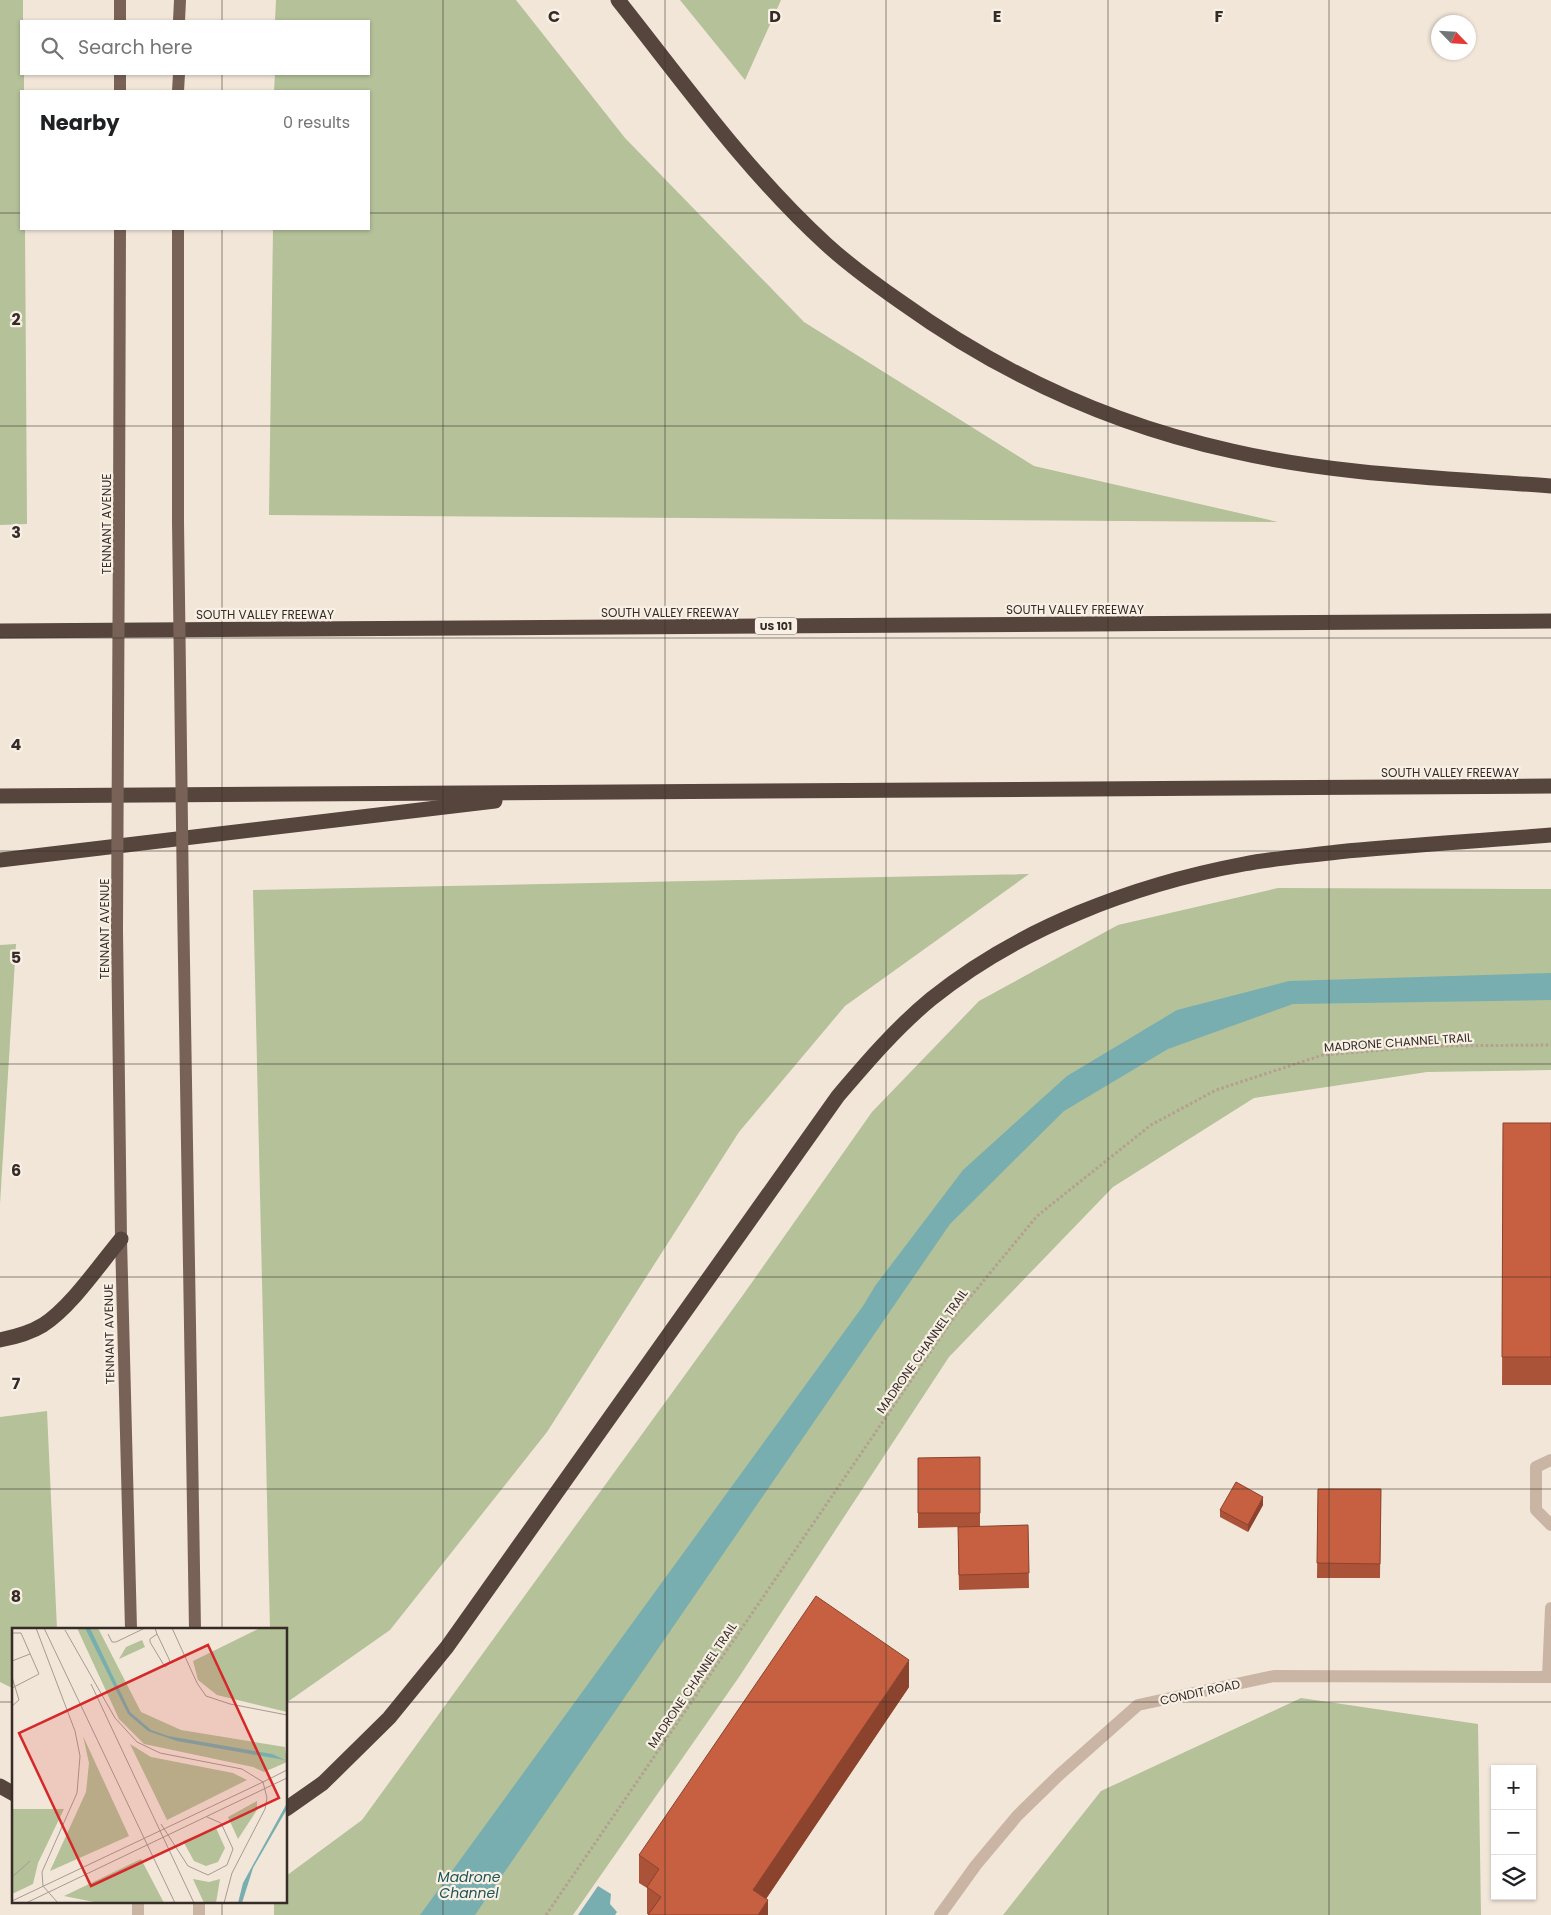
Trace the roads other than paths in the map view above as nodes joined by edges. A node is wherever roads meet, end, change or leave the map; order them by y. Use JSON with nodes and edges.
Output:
{"nodes":[{"id":1,"x":120,"y":0,"type":"edge"},
{"id":2,"x":180,"y":0,"type":"edge"},
{"id":3,"x":618,"y":0,"type":"edge"},
{"id":4,"x":120,"y":20,"type":"edge"},
{"id":5,"x":179,"y":20,"type":"edge"},
{"id":6,"x":120,"y":75,"type":"edge"},
{"id":7,"x":179,"y":75,"type":"edge"},
{"id":8,"x":120,"y":90,"type":"edge"},
{"id":9,"x":178,"y":90,"type":"edge"},
{"id":10,"x":120,"y":230,"type":"edge"},
{"id":11,"x":178,"y":230,"type":"edge"},
{"id":12,"x":1551,"y":486,"type":"edge"},
{"id":13,"x":1551,"y":621,"type":"edge"},
{"id":14,"x":0,"y":631,"type":"edge"},
{"id":15,"x":1551,"y":786,"type":"edge"},
{"id":16,"x":568,"y":792,"type":"junction"},
{"id":17,"x":0,"y":796,"type":"edge"},
{"id":18,"x":1551,"y":835,"type":"edge"},
{"id":19,"x":0,"y":860,"type":"edge"},
{"id":20,"x":121,"y":1238,"type":"junction"},
{"id":21,"x":0,"y":1340,"type":"edge"},
{"id":22,"x":1551,"y":1460,"type":"edge"},
{"id":23,"x":1551,"y":1525,"type":"edge"},
{"id":24,"x":1551,"y":1608,"type":"edge"},
{"id":25,"x":131,"y":1628,"type":"edge"},
{"id":26,"x":195,"y":1628,"type":"edge"},
{"id":27,"x":1549,"y":1677,"type":"edge"},
{"id":28,"x":0,"y":1786,"type":"edge"},
{"id":29,"x":12,"y":1793,"type":"edge"},
{"id":30,"x":288,"y":1808,"type":"edge"},
{"id":31,"x":138,"y":1902,"type":"edge"},
{"id":32,"x":199,"y":1902,"type":"edge"},
{"id":33,"x":138,"y":1915,"type":"edge"},
{"id":34,"x":199,"y":1915,"type":"edge"},
{"id":35,"x":940,"y":1915,"type":"edge"}],
"edges":[{"from":1,"to":4,"type":"main road"},
{"from":2,"to":5,"type":"main road"},
{"from":3,"to":12,"type":"highway"},
{"from":6,"to":8,"type":"main road"},
{"from":7,"to":9,"type":"main road"},
{"from":10,"to":20,"type":"main road","name":"TENNANT AVENUE","bridge":true},
{"from":11,"to":26,"type":"main road","bridge":true},
{"from":13,"to":14,"type":"highway","name":"SOUTH VALLEY FREEWAY","number":"US 101"},
{"from":15,"to":16,"type":"highway","name":"SOUTH VALLEY FREEWAY"},
{"from":16,"to":17,"type":"highway","name":"SOUTH VALLEY FREEWAY"},
{"from":16,"to":19,"type":"highway"},
{"from":18,"to":30,"type":"highway"},
{"from":20,"to":21,"type":"highway"},
{"from":20,"to":25,"type":"main road","name":"TENNANT AVENUE"},
{"from":22,"to":23,"type":"street"},
{"from":24,"to":27,"type":"street"},
{"from":27,"to":35,"type":"street","name":"CONDIT ROAD"},
{"from":28,"to":29,"type":"highway"},
{"from":31,"to":33,"type":"street"},
{"from":32,"to":34,"type":"street"}]}
